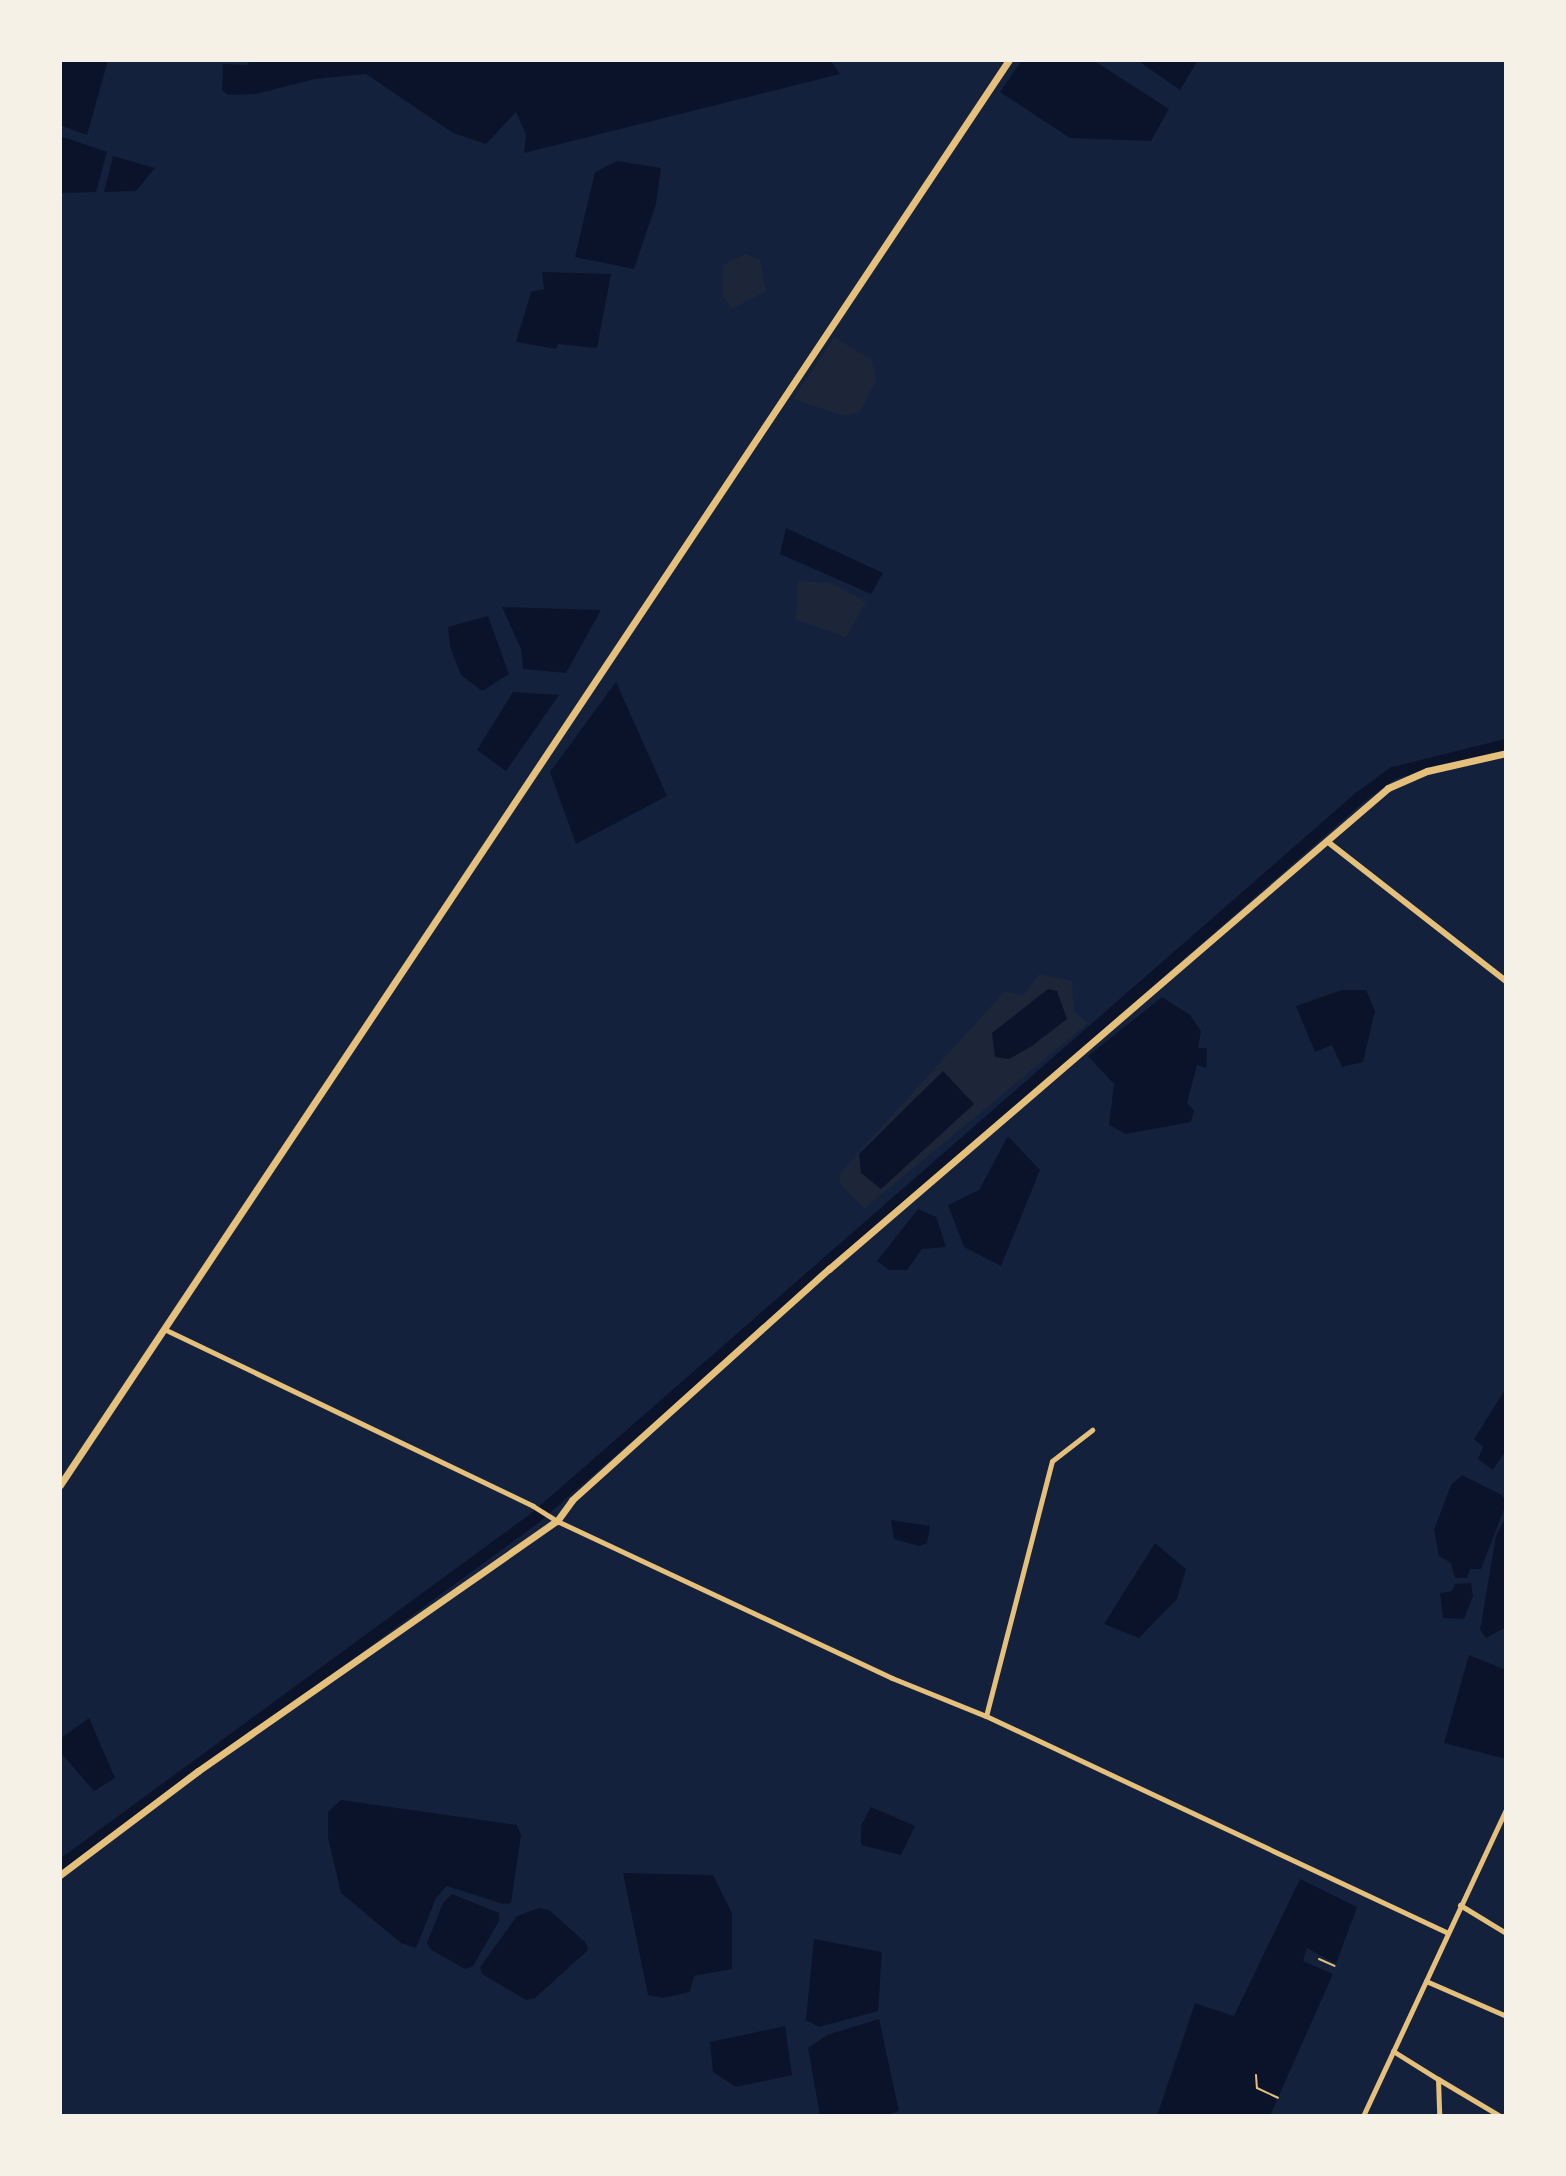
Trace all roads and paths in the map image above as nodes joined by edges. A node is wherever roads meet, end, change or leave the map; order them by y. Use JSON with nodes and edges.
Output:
{"nodes":[{"id":1,"x":1009,"y":60,"type":"edge"},
{"id":2,"x":1506,"y":753,"type":"edge"},
{"id":3,"x":1328,"y":842,"type":"junction"},
{"id":4,"x":1506,"y":981,"type":"edge"},
{"id":5,"x":164,"y":1329,"type":"junction"},
{"id":6,"x":1092,"y":1430,"type":"dead end"},
{"id":7,"x":60,"y":1485,"type":"edge"},
{"id":8,"x":556,"y":1521,"type":"junction"},
{"id":9,"x":986,"y":1716,"type":"junction"},
{"id":10,"x":1506,"y":1809,"type":"edge"},
{"id":11,"x":60,"y":1875,"type":"edge"},
{"id":12,"x":1460,"y":1905,"type":"junction"},
{"id":13,"x":1448,"y":1933,"type":"junction"},
{"id":14,"x":1506,"y":1933,"type":"edge"},
{"id":15,"x":1319,"y":1959,"type":"dead end"},
{"id":16,"x":1335,"y":1966,"type":"dead end"},
{"id":17,"x":1426,"y":1981,"type":"junction"},
{"id":18,"x":1506,"y":2016,"type":"edge"},
{"id":19,"x":1393,"y":2051,"type":"junction"},
{"id":20,"x":1256,"y":2075,"type":"dead end"},
{"id":21,"x":1438,"y":2079,"type":"junction"},
{"id":22,"x":1278,"y":2098,"type":"dead end"},
{"id":23,"x":1363,"y":2116,"type":"edge"},
{"id":24,"x":1439,"y":2116,"type":"edge"},
{"id":25,"x":1500,"y":2116,"type":"edge"}],
"edges":[{"from":1,"to":5,"type":"main road"},
{"from":2,"to":3,"type":"main road"},
{"from":3,"to":4,"type":"street"},
{"from":3,"to":8,"type":"main road"},
{"from":5,"to":7,"type":"main road"},
{"from":5,"to":8,"type":"street"},
{"from":6,"to":9,"type":"street"},
{"from":8,"to":9,"type":"street"},
{"from":8,"to":11,"type":"main road"},
{"from":9,"to":13,"type":"street"},
{"from":10,"to":12,"type":"street"},
{"from":12,"to":13,"type":"street"},
{"from":12,"to":14,"type":"street"},
{"from":13,"to":17,"type":"street"},
{"from":15,"to":16,"type":"path"},
{"from":17,"to":18,"type":"street"},
{"from":17,"to":19,"type":"street"},
{"from":19,"to":21,"type":"street"},
{"from":19,"to":23,"type":"street"},
{"from":20,"to":22,"type":"path"},
{"from":21,"to":24,"type":"street"},
{"from":21,"to":25,"type":"street"}]}
